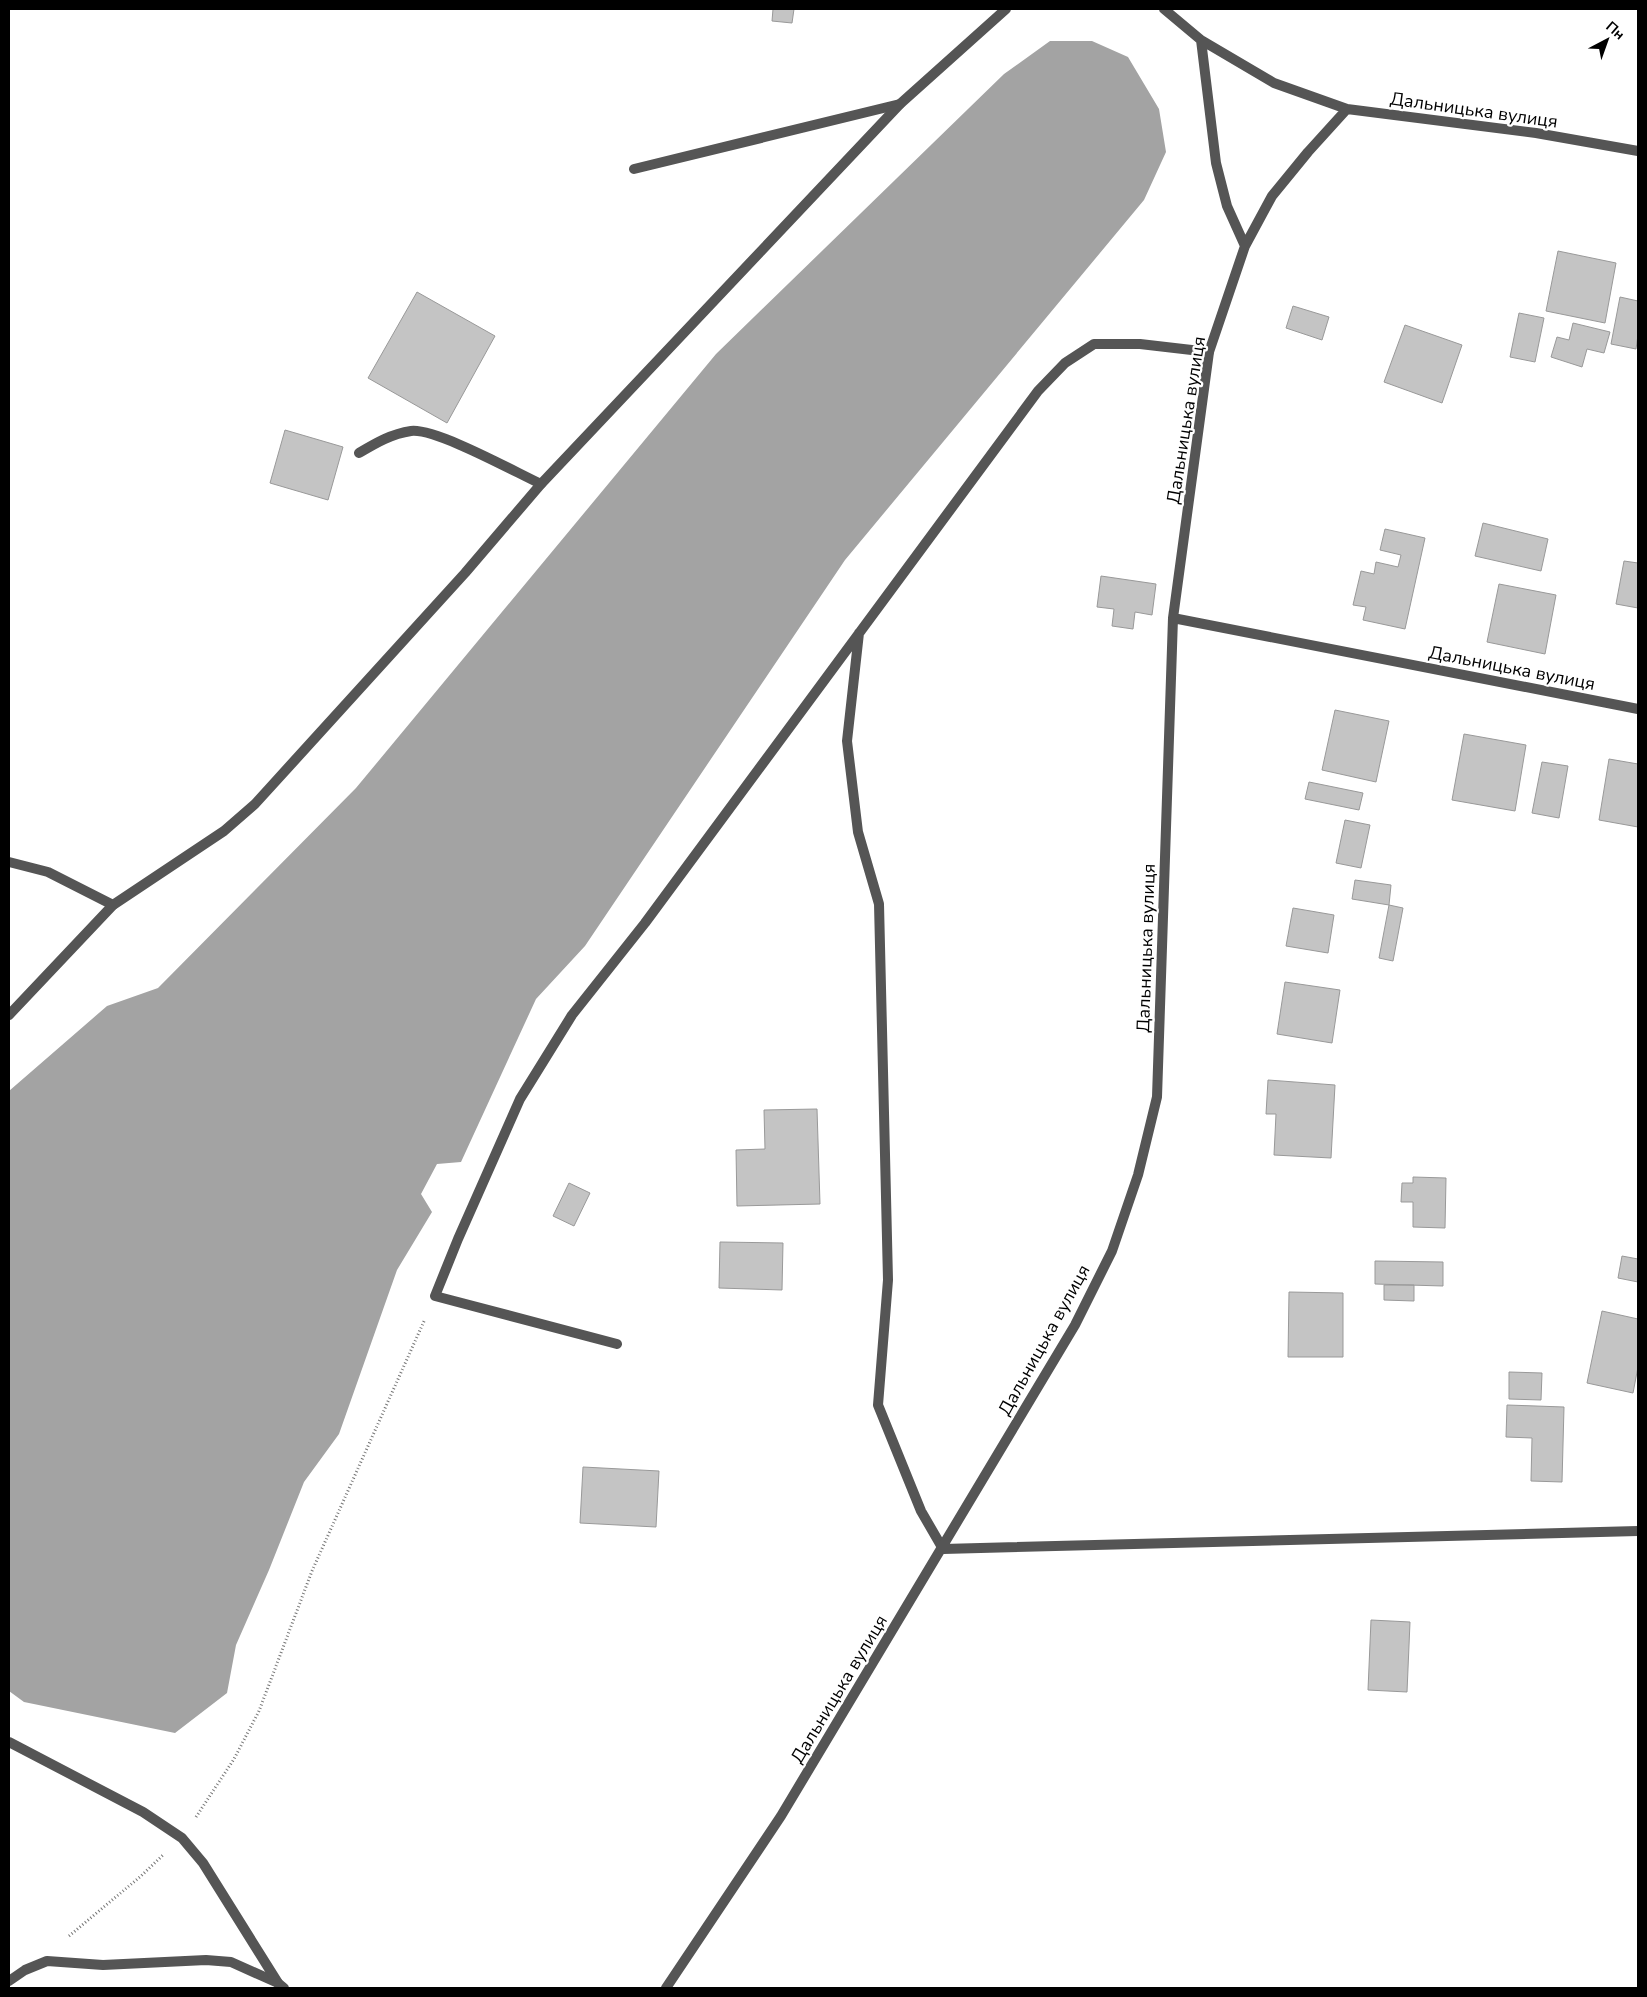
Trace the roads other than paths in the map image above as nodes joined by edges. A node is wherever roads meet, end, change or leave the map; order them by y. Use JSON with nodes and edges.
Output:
{"nodes":[{"id":1,"x":1006,"y":9,"type":"edge"},
{"id":2,"x":1164,"y":9,"type":"edge"},
{"id":3,"x":1201,"y":40,"type":"junction"},
{"id":4,"x":900,"y":104,"type":"junction"},
{"id":5,"x":1347,"y":110,"type":"junction"},
{"id":6,"x":1638,"y":151,"type":"edge"},
{"id":7,"x":634,"y":169,"type":"dead end"},
{"id":8,"x":1245,"y":246,"type":"junction"},
{"id":9,"x":1209,"y":352,"type":"junction"},
{"id":10,"x":359,"y":453,"type":"dead end"},
{"id":11,"x":541,"y":484,"type":"junction"},
{"id":12,"x":1173,"y":618,"type":"junction"},
{"id":13,"x":859,"y":632,"type":"junction"},
{"id":14,"x":1638,"y":709,"type":"edge"},
{"id":15,"x":9,"y":862,"type":"edge"},
{"id":16,"x":113,"y":905,"type":"junction"},
{"id":17,"x":9,"y":1015,"type":"edge"},
{"id":18,"x":617,"y":1344,"type":"dead end"},
{"id":19,"x":1638,"y":1531,"type":"edge"},
{"id":20,"x":943,"y":1549,"type":"junction"},
{"id":21,"x":9,"y":1742,"type":"edge"},
{"id":22,"x":9,"y":1981,"type":"edge"},
{"id":23,"x":281,"y":1985,"type":"edge"},
{"id":24,"x":666,"y":1988,"type":"edge"}],
"edges":[{"from":1,"to":4,"type":"street"},
{"from":2,"to":3,"type":"street"},
{"from":3,"to":5,"type":"street"},
{"from":3,"to":8,"type":"street"},
{"from":4,"to":7,"type":"street"},
{"from":4,"to":11,"type":"street"},
{"from":5,"to":6,"type":"street","name":"Дальницька вулиця"},
{"from":5,"to":8,"type":"street","name":"Дальницька вулиця"},
{"from":8,"to":9,"type":"street","name":"Дальницька вулиця"},
{"from":9,"to":12,"type":"street","name":"Дальницька вулиця"},
{"from":9,"to":13,"type":"street"},
{"from":10,"to":11,"type":"street"},
{"from":11,"to":16,"type":"street"},
{"from":12,"to":14,"type":"street","name":"Дальницька вулиця"},
{"from":12,"to":20,"type":"street","name":"Дальницька вулиця"},
{"from":13,"to":18,"type":"street"},
{"from":13,"to":20,"type":"street"},
{"from":15,"to":16,"type":"street"},
{"from":16,"to":17,"type":"street"},
{"from":19,"to":20,"type":"street"},
{"from":20,"to":24,"type":"street","name":"Дальницька вулиця"},
{"from":21,"to":23,"type":"street"},
{"from":22,"to":23,"type":"street"}]}
